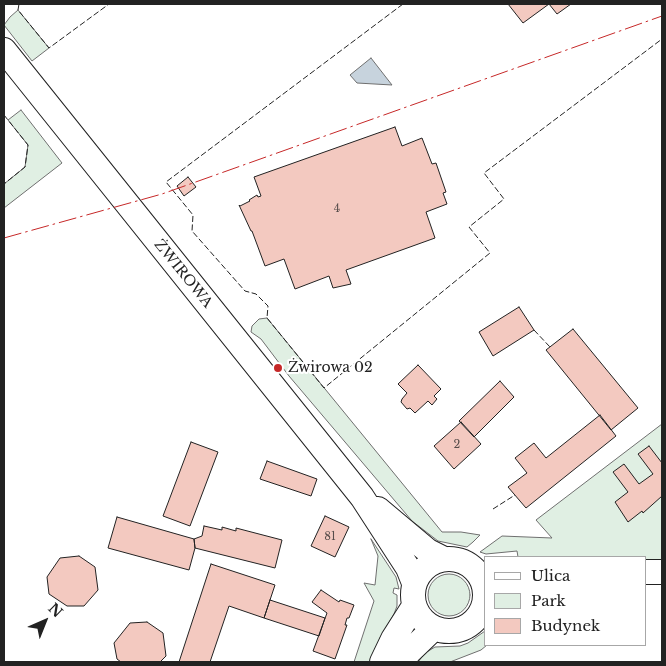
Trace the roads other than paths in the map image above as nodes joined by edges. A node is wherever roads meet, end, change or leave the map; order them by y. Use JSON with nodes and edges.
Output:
{"nodes":[{"id":1,"x":4,"y":50,"type":"edge"},
{"id":2,"x":362,"y":497,"type":"junction"},
{"id":3,"x":444,"y":559,"type":"junction"},
{"id":4,"x":480,"y":569,"type":"edge"},
{"id":5,"x":646,"y":572,"type":"edge"},
{"id":6,"x":662,"y":572,"type":"edge"},
{"id":7,"x":483,"y":584,"type":"edge"},
{"id":8,"x":414,"y":594,"type":"junction"},
{"id":9,"x":483,"y":606,"type":"edge"},
{"id":10,"x":434,"y":628,"type":"junction"},
{"id":11,"x":382,"y":662,"type":"edge"},
{"id":12,"x":402,"y":662,"type":"edge"}],
"edges":[{"from":1,"to":2,"type":"street","name":"ŻWIROWA"},
{"from":2,"to":3,"type":"street","name":"ŻWIROWA"},
{"from":2,"to":8,"type":"street","name":"ŻWIROWA"},
{"from":3,"to":4,"type":"street"},
{"from":3,"to":8,"type":"street"},
{"from":4,"to":7,"type":"street"},
{"from":5,"to":6,"type":"street"},
{"from":8,"to":10,"type":"street"},
{"from":8,"to":11,"type":"street"},
{"from":9,"to":10,"type":"street"},
{"from":10,"to":12,"type":"street"}]}
